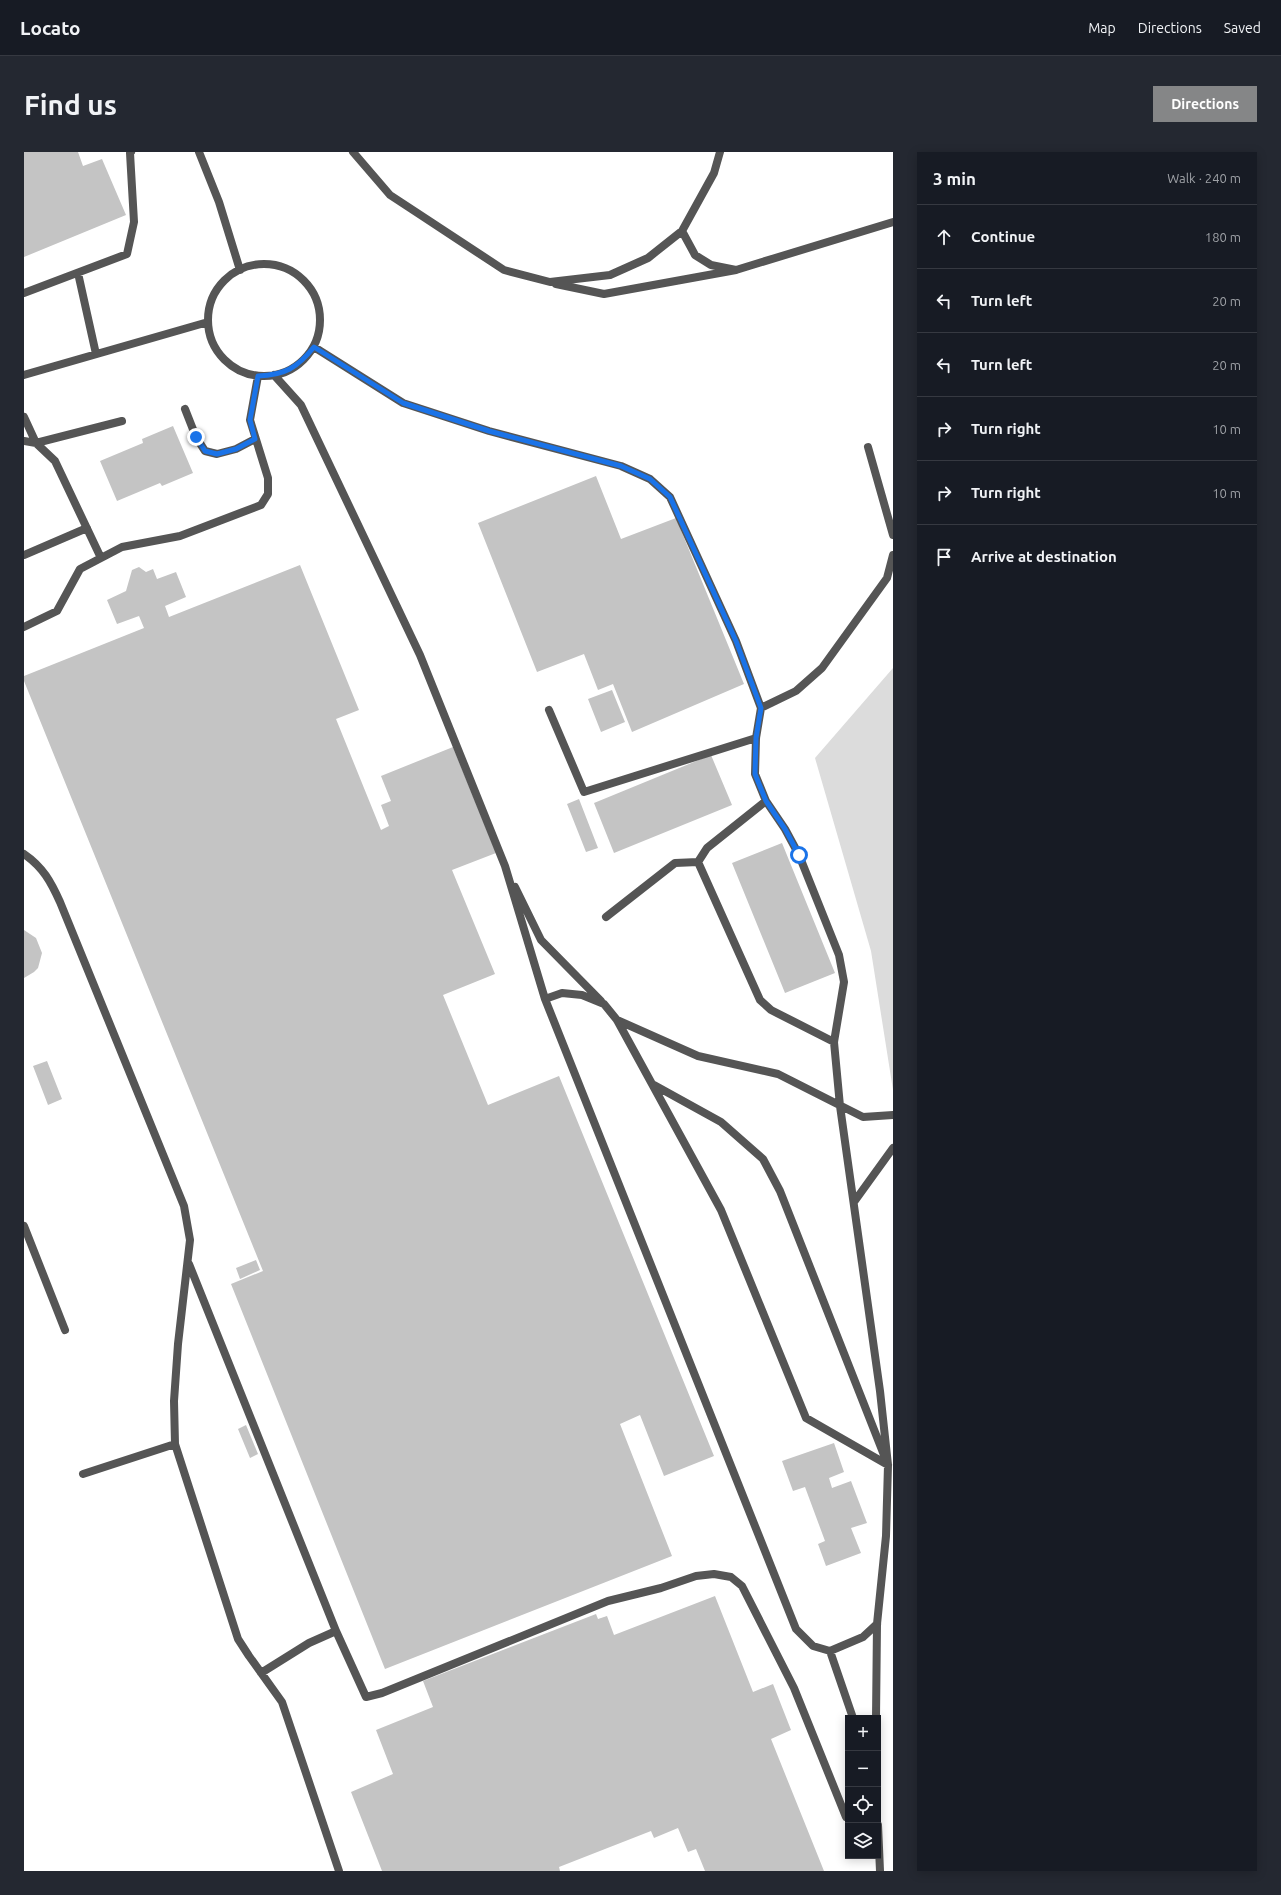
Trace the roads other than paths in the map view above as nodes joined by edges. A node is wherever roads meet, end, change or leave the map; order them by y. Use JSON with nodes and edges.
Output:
{"nodes":[{"id":1,"x":131,"y":152,"type":"edge"},
{"id":2,"x":199,"y":152,"type":"edge"},
{"id":3,"x":353,"y":152,"type":"edge"},
{"id":4,"x":720,"y":152,"type":"edge"},
{"id":5,"x":893,"y":222,"type":"edge"},
{"id":6,"x":682,"y":230,"type":"junction"},
{"id":7,"x":240,"y":270,"type":"junction"},
{"id":8,"x":736,"y":270,"type":"junction"},
{"id":9,"x":78,"y":273,"type":"junction"},
{"id":10,"x":550,"y":282,"type":"junction"},
{"id":11,"x":24,"y":293,"type":"edge"},
{"id":12,"x":208,"y":322,"type":"junction"},
{"id":13,"x":314,"y":347,"type":"junction"},
{"id":14,"x":96,"y":354,"type":"junction"},
{"id":15,"x":24,"y":375,"type":"edge"},
{"id":16,"x":258,"y":376,"type":"junction"},
{"id":17,"x":274,"y":376,"type":"junction"},
{"id":18,"x":185,"y":408,"type":"dead end"},
{"id":19,"x":24,"y":417,"type":"edge"},
{"id":20,"x":122,"y":421,"type":"dead end"},
{"id":21,"x":255,"y":439,"type":"junction"},
{"id":22,"x":24,"y":440,"type":"edge"},
{"id":23,"x":36,"y":443,"type":"junction"},
{"id":24,"x":868,"y":447,"type":"dead end"},
{"id":25,"x":87,"y":528,"type":"junction"},
{"id":26,"x":893,"y":535,"type":"edge"},
{"id":27,"x":24,"y":555,"type":"edge"},
{"id":28,"x":893,"y":555,"type":"edge"},
{"id":29,"x":101,"y":558,"type":"junction"},
{"id":30,"x":24,"y":627,"type":"edge"},
{"id":31,"x":761,"y":708,"type":"junction"},
{"id":32,"x":549,"y":710,"type":"dead end"},
{"id":33,"x":756,"y":738,"type":"junction"},
{"id":34,"x":766,"y":801,"type":"junction"},
{"id":35,"x":24,"y":854,"type":"edge"},
{"id":36,"x":698,"y":862,"type":"junction"},
{"id":37,"x":505,"y":866,"type":"junction"},
{"id":38,"x":606,"y":917,"type":"dead end"},
{"id":39,"x":545,"y":1000,"type":"junction"},
{"id":40,"x":604,"y":1004,"type":"junction"},
{"id":41,"x":617,"y":1020,"type":"junction"},
{"id":42,"x":834,"y":1042,"type":"junction"},
{"id":43,"x":653,"y":1084,"type":"junction"},
{"id":44,"x":840,"y":1106,"type":"junction"},
{"id":45,"x":893,"y":1115,"type":"edge"},
{"id":46,"x":893,"y":1148,"type":"edge"},
{"id":47,"x":854,"y":1202,"type":"junction"},
{"id":48,"x":24,"y":1226,"type":"edge"},
{"id":49,"x":188,"y":1263,"type":"junction"},
{"id":50,"x":65,"y":1330,"type":"dead end"},
{"id":51,"x":175,"y":1444,"type":"junction"},
{"id":52,"x":888,"y":1465,"type":"junction"},
{"id":53,"x":83,"y":1474,"type":"dead end"},
{"id":54,"x":877,"y":1624,"type":"junction"},
{"id":55,"x":336,"y":1631,"type":"junction"},
{"id":56,"x":830,"y":1651,"type":"junction"},
{"id":57,"x":261,"y":1673,"type":"junction"},
{"id":58,"x":852,"y":1715,"type":"edge"},
{"id":59,"x":876,"y":1715,"type":"edge"},
{"id":60,"x":845,"y":1815,"type":"edge"},
{"id":61,"x":879,"y":1859,"type":"edge"},
{"id":62,"x":339,"y":1871,"type":"edge"},
{"id":63,"x":880,"y":1871,"type":"edge"}],
"edges":[{"from":1,"to":9,"type":"lane"},
{"from":2,"to":7,"type":"lane"},
{"from":3,"to":10,"type":"lane"},
{"from":4,"to":6,"type":"lane"},
{"from":5,"to":8,"type":"lane"},
{"from":6,"to":8,"type":"lane"},
{"from":6,"to":10,"type":"lane"},
{"from":7,"to":12,"type":"lane"},
{"from":7,"to":13,"type":"lane"},
{"from":8,"to":10,"type":"lane"},
{"from":9,"to":11,"type":"lane"},
{"from":9,"to":14,"type":"lane"},
{"from":12,"to":14,"type":"lane"},
{"from":12,"to":16,"type":"lane"},
{"from":13,"to":17,"type":"lane"},
{"from":13,"to":31,"type":"lane"},
{"from":14,"to":15,"type":"lane"},
{"from":16,"to":17,"type":"lane"},
{"from":16,"to":21,"type":"lane"},
{"from":17,"to":37,"type":"lane"},
{"from":18,"to":21,"type":"lane"},
{"from":19,"to":23,"type":"lane"},
{"from":20,"to":23,"type":"lane"},
{"from":21,"to":29,"type":"lane"},
{"from":22,"to":23,"type":"lane"},
{"from":23,"to":25,"type":"lane"},
{"from":24,"to":26,"type":"lane"},
{"from":25,"to":27,"type":"lane"},
{"from":25,"to":29,"type":"lane"},
{"from":28,"to":31,"type":"lane"},
{"from":29,"to":30,"type":"lane"},
{"from":31,"to":33,"type":"lane"},
{"from":32,"to":33,"type":"lane"},
{"from":33,"to":34,"type":"lane"},
{"from":34,"to":36,"type":"lane"},
{"from":34,"to":42,"type":"lane"},
{"from":35,"to":49,"type":"lane"},
{"from":36,"to":38,"type":"lane"},
{"from":36,"to":42,"type":"lane"},
{"from":37,"to":39,"type":"lane"},
{"from":37,"to":40,"type":"lane"},
{"from":39,"to":40,"type":"lane"},
{"from":39,"to":56,"type":"lane"},
{"from":40,"to":41,"type":"lane"},
{"from":41,"to":43,"type":"lane"},
{"from":41,"to":44,"type":"lane"},
{"from":42,"to":44,"type":"lane"},
{"from":43,"to":52,"type":"lane"},
{"from":43,"to":52,"type":"lane"},
{"from":44,"to":45,"type":"lane"},
{"from":44,"to":47,"type":"lane"},
{"from":46,"to":47,"type":"lane"},
{"from":47,"to":52,"type":"lane"},
{"from":48,"to":50,"type":"lane"},
{"from":49,"to":51,"type":"lane"},
{"from":49,"to":55,"type":"lane"},
{"from":51,"to":53,"type":"lane"},
{"from":51,"to":57,"type":"lane"},
{"from":52,"to":54,"type":"lane"},
{"from":54,"to":56,"type":"lane"},
{"from":54,"to":59,"type":"lane"},
{"from":55,"to":57,"type":"lane"},
{"from":55,"to":60,"type":"lane"},
{"from":56,"to":58,"type":"lane"},
{"from":57,"to":62,"type":"lane"},
{"from":61,"to":63,"type":"lane"}]}
